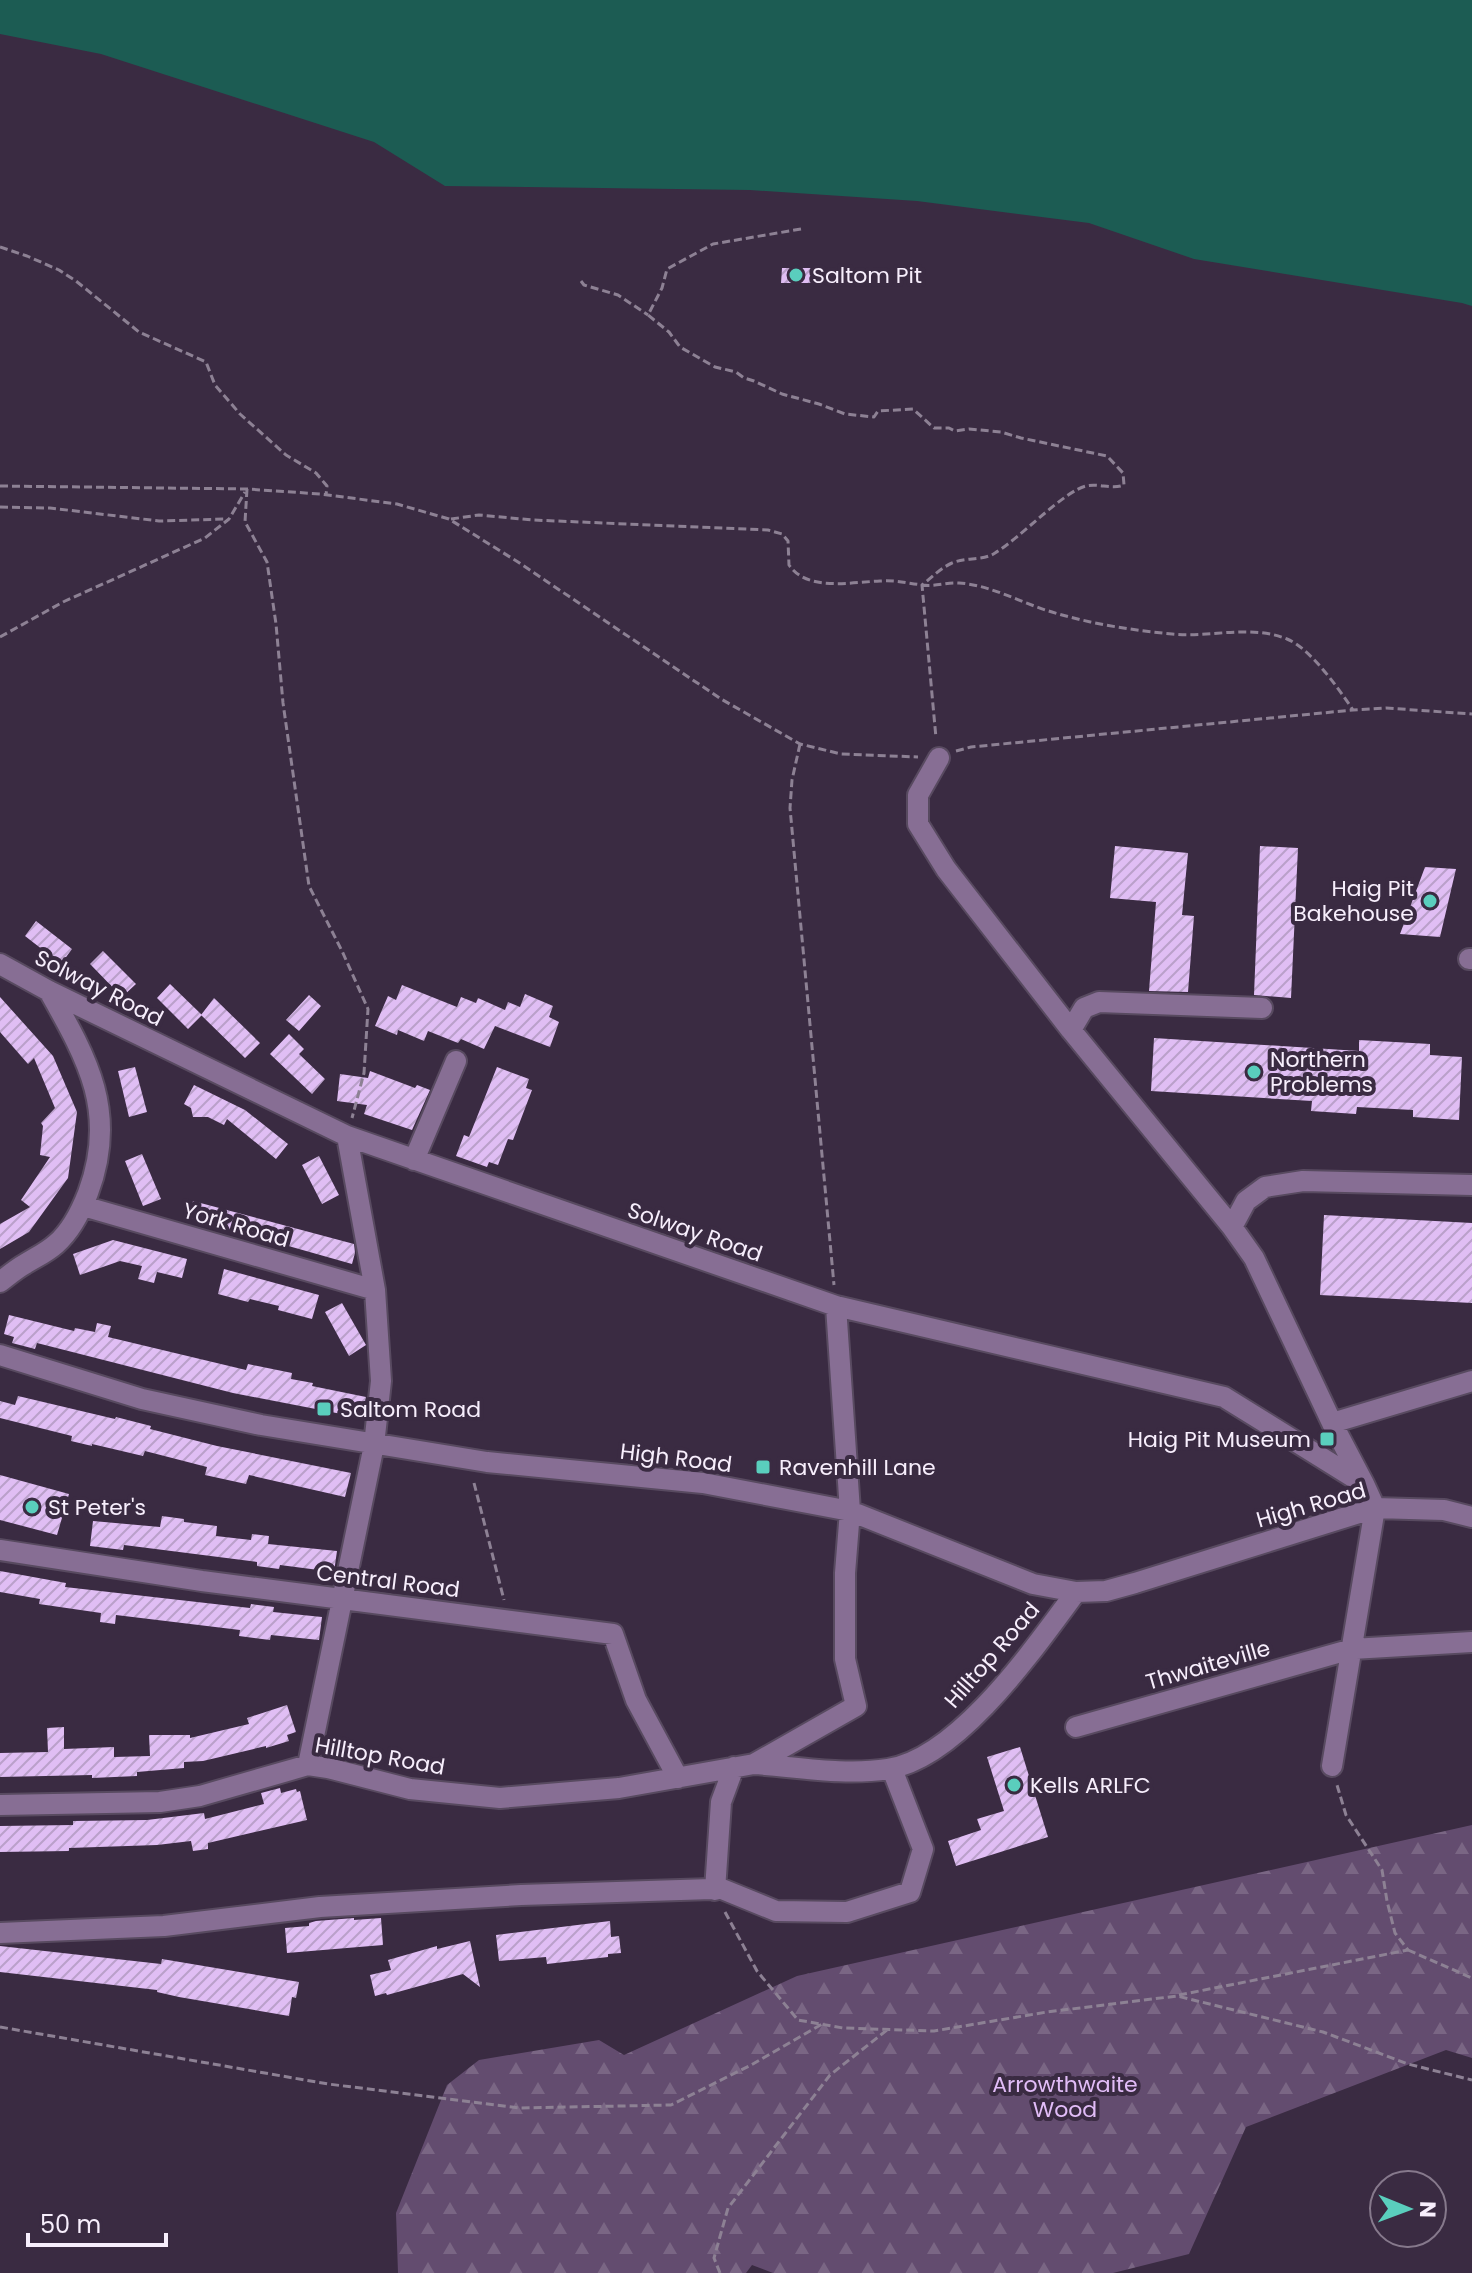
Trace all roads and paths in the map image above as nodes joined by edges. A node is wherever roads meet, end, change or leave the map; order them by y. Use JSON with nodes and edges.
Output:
{"nodes":[{"id":1,"x":801,"y":229,"type":"dead end"},
{"id":2,"x":0,"y":247,"type":"edge"},
{"id":3,"x":581,"y":281,"type":"dead end"},
{"id":4,"x":648,"y":315,"type":"junction"},
{"id":5,"x":0,"y":486,"type":"edge"},
{"id":6,"x":247,"y":489,"type":"junction"},
{"id":7,"x":326,"y":495,"type":"junction"},
{"id":8,"x":0,"y":507,"type":"edge"},
{"id":9,"x":229,"y":519,"type":"junction"},
{"id":10,"x":449,"y":519,"type":"junction"},
{"id":11,"x":922,"y":585,"type":"junction"},
{"id":12,"x":0,"y":637,"type":"edge"},
{"id":13,"x":1353,"y":710,"type":"junction"},
{"id":14,"x":1472,"y":714,"type":"edge"},
{"id":15,"x":800,"y":744,"type":"junction"},
{"id":16,"x":939,"y":758,"type":"junction"},
{"id":17,"x":0,"y":964,"type":"edge"},
{"id":18,"x":49,"y":991,"type":"junction"},
{"id":19,"x":1262,"y":1008,"type":"dead end"},
{"id":20,"x":1071,"y":1030,"type":"junction"},
{"id":21,"x":456,"y":1061,"type":"dead end"},
{"id":22,"x":347,"y":1136,"type":"junction"},
{"id":23,"x":414,"y":1160,"type":"junction"},
{"id":24,"x":1472,"y":1185,"type":"edge"},
{"id":25,"x":83,"y":1206,"type":"junction"},
{"id":26,"x":1232,"y":1227,"type":"junction"},
{"id":27,"x":0,"y":1282,"type":"edge"},
{"id":28,"x":375,"y":1290,"type":"junction"},
{"id":29,"x":836,"y":1306,"type":"junction"},
{"id":30,"x":0,"y":1355,"type":"edge"},
{"id":31,"x":1472,"y":1381,"type":"edge"},
{"id":32,"x":1332,"y":1423,"type":"junction"},
{"id":33,"x":374,"y":1445,"type":"junction"},
{"id":34,"x":474,"y":1483,"type":"dead end"},
{"id":35,"x":1364,"y":1484,"type":"junction"},
{"id":36,"x":1375,"y":1508,"type":"junction"},
{"id":37,"x":850,"y":1511,"type":"junction"},
{"id":38,"x":1472,"y":1517,"type":"edge"},
{"id":39,"x":0,"y":1550,"type":"edge"},
{"id":40,"x":1076,"y":1592,"type":"junction"},
{"id":41,"x":343,"y":1599,"type":"junction"},
{"id":42,"x":505,"y":1604,"type":"dead end"},
{"id":43,"x":1472,"y":1642,"type":"edge"},
{"id":44,"x":1352,"y":1649,"type":"junction"},
{"id":45,"x":1076,"y":1727,"type":"dead end"},
{"id":46,"x":308,"y":1765,"type":"junction"},
{"id":47,"x":744,"y":1766,"type":"junction"},
{"id":48,"x":1332,"y":1766,"type":"joint"},
{"id":49,"x":892,"y":1769,"type":"junction"},
{"id":50,"x":678,"y":1778,"type":"junction"},
{"id":51,"x":0,"y":1805,"type":"edge"},
{"id":52,"x":714,"y":1890,"type":"junction"},
{"id":53,"x":0,"y":1933,"type":"edge"},
{"id":54,"x":1408,"y":1950,"type":"junction"},
{"id":55,"x":1472,"y":1978,"type":"edge"},
{"id":56,"x":1168,"y":1997,"type":"junction"},
{"id":57,"x":822,"y":2024,"type":"junction"},
{"id":58,"x":0,"y":2027,"type":"edge"},
{"id":59,"x":888,"y":2029,"type":"junction"},
{"id":60,"x":1472,"y":2080,"type":"edge"},
{"id":61,"x":720,"y":2273,"type":"edge"}],
"edges":[{"from":1,"to":4,"type":"path"},
{"from":2,"to":7,"type":"path"},
{"from":3,"to":4,"type":"path"},
{"from":4,"to":11,"type":"path"},
{"from":5,"to":6,"type":"path"},
{"from":6,"to":7,"type":"path"},
{"from":6,"to":9,"type":"path"},
{"from":6,"to":22,"type":"path"},
{"from":7,"to":10,"type":"path"},
{"from":8,"to":9,"type":"path"},
{"from":9,"to":12,"type":"path"},
{"from":10,"to":11,"type":"path"},
{"from":10,"to":15,"type":"path"},
{"from":11,"to":13,"type":"path"},
{"from":11,"to":16,"type":"path"},
{"from":13,"to":14,"type":"path"},
{"from":13,"to":16,"type":"path"},
{"from":15,"to":16,"type":"path"},
{"from":15,"to":29,"type":"path"},
{"from":16,"to":20,"type":"street"},
{"from":17,"to":18,"type":"street","name":"Solway Road"},
{"from":18,"to":22,"type":"street","name":"Solway Road"},
{"from":18,"to":25,"type":"street"},
{"from":19,"to":20,"type":"street"},
{"from":20,"to":26,"type":"street"},
{"from":21,"to":23,"type":"street"},
{"from":22,"to":23,"type":"street","name":"Solway Road"},
{"from":22,"to":28,"type":"street"},
{"from":23,"to":29,"type":"street","name":"Solway Road"},
{"from":24,"to":26,"type":"street"},
{"from":25,"to":27,"type":"street"},
{"from":25,"to":28,"type":"street","name":"York Road"},
{"from":26,"to":32,"type":"street"},
{"from":28,"to":33,"type":"street"},
{"from":29,"to":35,"type":"street","name":"Solway Road"},
{"from":29,"to":37,"type":"street"},
{"from":30,"to":33,"type":"street","name":"High Road"},
{"from":31,"to":32,"type":"street"},
{"from":32,"to":35,"type":"street"},
{"from":33,"to":37,"type":"street","name":"High Road"},
{"from":33,"to":41,"type":"street"},
{"from":34,"to":42,"type":"path"},
{"from":35,"to":36,"type":"street"},
{"from":36,"to":38,"type":"street","name":"High Road"},
{"from":36,"to":40,"type":"street","name":"High Road"},
{"from":36,"to":44,"type":"street"},
{"from":37,"to":40,"type":"street","name":"High Road"},
{"from":37,"to":47,"type":"street","name":"Hilltop Road"},
{"from":39,"to":41,"type":"street","name":"Central Road"},
{"from":40,"to":49,"type":"street","name":"Hilltop Road"},
{"from":41,"to":46,"type":"street"},
{"from":41,"to":50,"type":"street","name":"Central Road"},
{"from":43,"to":44,"type":"street","name":"Thwaiteville"},
{"from":44,"to":45,"type":"street","name":"Thwaiteville"},
{"from":44,"to":48,"type":"street"},
{"from":46,"to":50,"type":"street","name":"Hilltop Road"},
{"from":46,"to":51,"type":"street","name":"Hilltop Road"},
{"from":47,"to":49,"type":"street","name":"Hilltop Road"},
{"from":47,"to":50,"type":"street","name":"Hilltop Road"},
{"from":47,"to":52,"type":"street"},
{"from":48,"to":54,"type":"path"},
{"from":49,"to":52,"type":"street"},
{"from":52,"to":53,"type":"street"},
{"from":52,"to":57,"type":"path"},
{"from":54,"to":55,"type":"path"},
{"from":54,"to":56,"type":"path"},
{"from":56,"to":59,"type":"path"},
{"from":56,"to":60,"type":"path"},
{"from":57,"to":58,"type":"path"},
{"from":57,"to":59,"type":"path"},
{"from":59,"to":61,"type":"path"}]}
